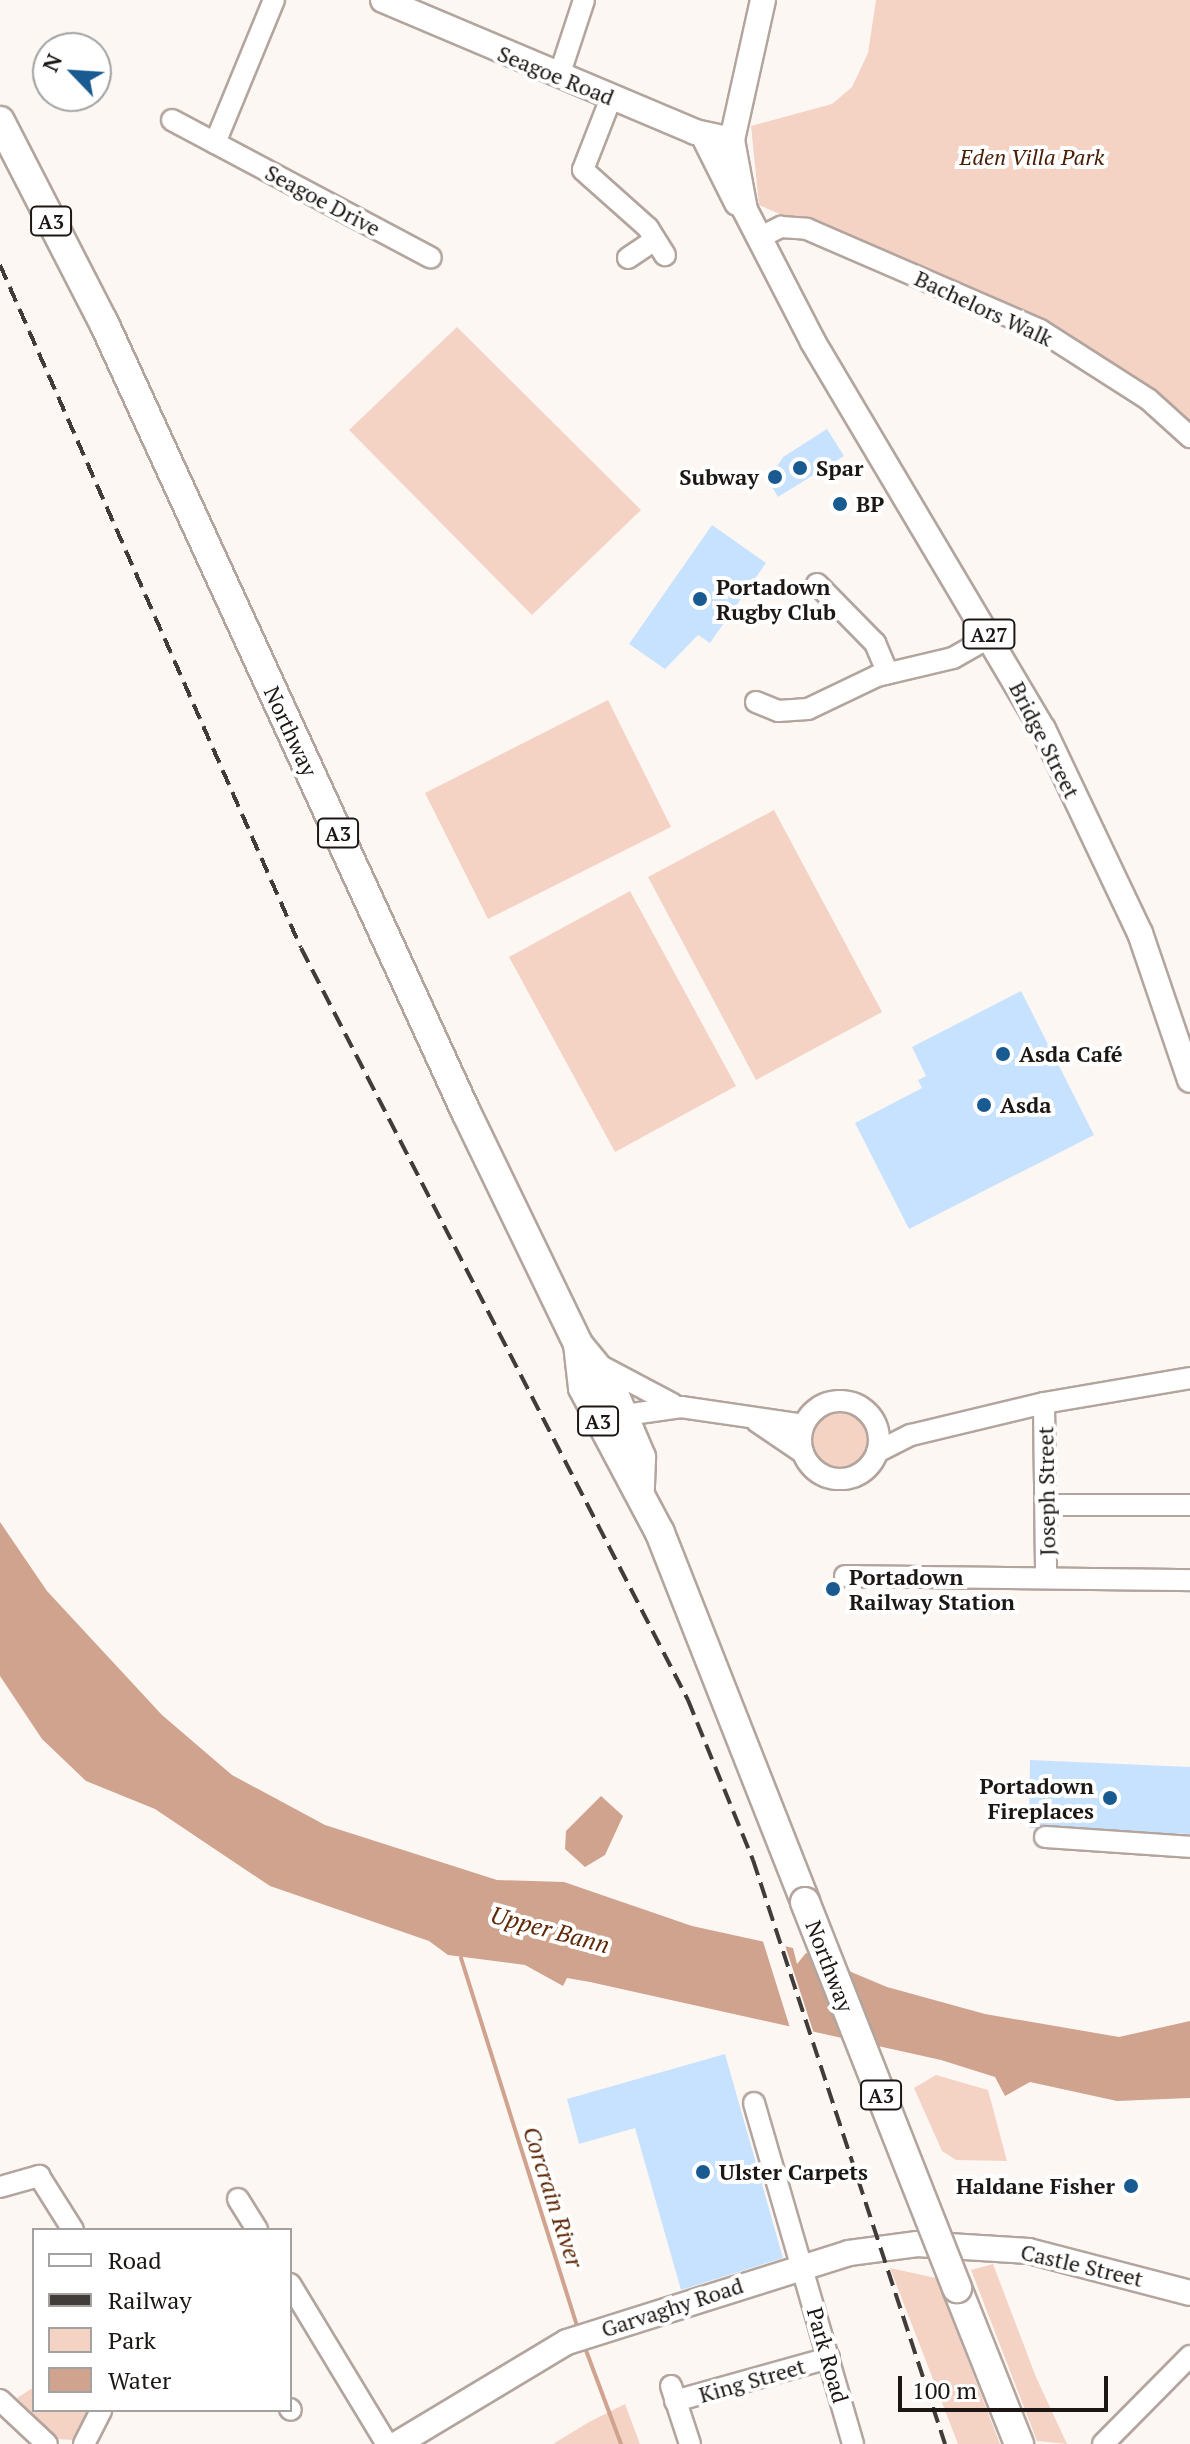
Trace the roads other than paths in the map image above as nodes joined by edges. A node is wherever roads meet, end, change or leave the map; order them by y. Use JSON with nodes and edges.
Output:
{"nodes":[{"id":1,"x":274,"y":0,"type":"edge"},
{"id":2,"x":383,"y":0,"type":"edge"},
{"id":3,"x":584,"y":0,"type":"edge"},
{"id":4,"x":763,"y":0,"type":"edge"},
{"id":5,"x":559,"y":76,"type":"junction"},
{"id":6,"x":611,"y":98,"type":"junction"},
{"id":7,"x":172,"y":120,"type":"dead end"},
{"id":8,"x":0,"y":121,"type":"edge"},
{"id":9,"x":703,"y":135,"type":"junction"},
{"id":10,"x":732,"y":140,"type":"junction"},
{"id":11,"x":215,"y":143,"type":"junction"},
{"id":12,"x":745,"y":210,"type":"junction"},
{"id":13,"x":759,"y":238,"type":"junction"},
{"id":14,"x":431,"y":258,"type":"dead end"},
{"id":15,"x":628,"y":258,"type":"dead end"},
{"id":16,"x":1190,"y":437,"type":"edge"},
{"id":17,"x":817,"y":584,"type":"dead end"},
{"id":18,"x":990,"y":637,"type":"junction"},
{"id":19,"x":888,"y":673,"type":"junction"},
{"id":20,"x":756,"y":702,"type":"dead end"},
{"id":21,"x":1190,"y":1080,"type":"edge"},
{"id":22,"x":578,"y":1344,"type":"junction"},
{"id":23,"x":599,"y":1365,"type":"junction"},
{"id":24,"x":1190,"y":1378,"type":"edge"},
{"id":25,"x":1044,"y":1403,"type":"junction"},
{"id":26,"x":681,"y":1407,"type":"junction"},
{"id":27,"x":610,"y":1418,"type":"junction"},
{"id":28,"x":753,"y":1419,"type":"junction"},
{"id":29,"x":804,"y":1425,"type":"junction"},
{"id":30,"x":876,"y":1426,"type":"junction"},
{"id":31,"x":911,"y":1435,"type":"junction"},
{"id":32,"x":877,"y":1452,"type":"junction"},
{"id":33,"x":803,"y":1453,"type":"junction"},
{"id":34,"x":1046,"y":1505,"type":"junction"},
{"id":35,"x":1190,"y":1505,"type":"edge"},
{"id":36,"x":845,"y":1576,"type":"dead end"},
{"id":37,"x":1046,"y":1578,"type":"junction"},
{"id":38,"x":1190,"y":1580,"type":"edge"},
{"id":39,"x":1045,"y":1837,"type":"dead end"},
{"id":40,"x":1190,"y":1847,"type":"edge"},
{"id":41,"x":754,"y":2103,"type":"dead end"},
{"id":42,"x":0,"y":2187,"type":"edge"},
{"id":43,"x":238,"y":2199,"type":"dead end"},
{"id":44,"x":72,"y":2228,"type":"edge"},
{"id":45,"x":256,"y":2228,"type":"edge"},
{"id":46,"x":973,"y":2245,"type":"joint"},
{"id":47,"x":803,"y":2266,"type":"junction"},
{"id":48,"x":292,"y":2287,"type":"edge"},
{"id":49,"x":1190,"y":2293,"type":"edge"},
{"id":50,"x":1190,"y":2356,"type":"edge"},
{"id":51,"x":829,"y":2358,"type":"junction"},
{"id":52,"x":0,"y":2400,"type":"edge"},
{"id":53,"x":100,"y":2412,"type":"edge"},
{"id":54,"x":47,"y":2444,"type":"edge"},
{"id":55,"x":84,"y":2444,"type":"edge"},
{"id":56,"x":387,"y":2444,"type":"edge"},
{"id":57,"x":397,"y":2444,"type":"edge"},
{"id":58,"x":690,"y":2444,"type":"edge"},
{"id":59,"x":853,"y":2444,"type":"edge"},
{"id":60,"x":1019,"y":2444,"type":"edge"},
{"id":61,"x":1103,"y":2444,"type":"edge"}],
"edges":[{"from":1,"to":11,"type":"street"},
{"from":2,"to":5,"type":"main road","name":"Seagoe Road"},
{"from":3,"to":5,"type":"street"},
{"from":4,"to":10,"type":"main road","number":"A27"},
{"from":5,"to":6,"type":"main road","name":"Seagoe Road"},
{"from":6,"to":9,"type":"main road","name":"Seagoe Road"},
{"from":6,"to":15,"type":"street"},
{"from":7,"to":11,"type":"street","name":"Seagoe Drive"},
{"from":8,"to":22,"type":"highway","name":"Northway","number":"A3"},
{"from":9,"to":10,"type":"main road","name":"Seagoe Road"},
{"from":9,"to":12,"type":"main road"},
{"from":10,"to":12,"type":"main road","number":"A27"},
{"from":11,"to":14,"type":"street","name":"Seagoe Drive"},
{"from":12,"to":13,"type":"main road","name":"Bridge Street","number":"A27"},
{"from":13,"to":16,"type":"street","name":"Bachelors Walk"},
{"from":13,"to":18,"type":"main road","name":"Bridge Street","number":"A27"},
{"from":17,"to":19,"type":"street"},
{"from":18,"to":19,"type":"street"},
{"from":18,"to":21,"type":"main road","name":"Bridge Street","number":"A27"},
{"from":19,"to":20,"type":"street"},
{"from":22,"to":23,"type":"highway","name":"Northway","number":"A3"},
{"from":22,"to":27,"type":"highway","name":"Northway","number":"A3"},
{"from":23,"to":26,"type":"street"},
{"from":23,"to":27,"type":"highway","name":"Northway","number":"A3"},
{"from":24,"to":25,"type":"street","name":"Joseph Street"},
{"from":25,"to":31,"type":"street","name":"Joseph Street"},
{"from":25,"to":34,"type":"street","name":"Joseph Street"},
{"from":26,"to":27,"type":"street"},
{"from":26,"to":28,"type":"street"},
{"from":27,"to":60,"type":"highway","name":"Northway","number":"A3","bridge":true},
{"from":28,"to":29,"type":"street"},
{"from":28,"to":33,"type":"street"},
{"from":29,"to":30,"type":"street"},
{"from":29,"to":33,"type":"street"},
{"from":30,"to":31,"type":"street","name":"Joseph Street"},
{"from":30,"to":32,"type":"street"},
{"from":31,"to":32,"type":"street","name":"Joseph Street"},
{"from":32,"to":33,"type":"street"},
{"from":34,"to":35,"type":"street"},
{"from":34,"to":37,"type":"street","name":"Joseph Street"},
{"from":36,"to":37,"type":"street"},
{"from":37,"to":38,"type":"street"},
{"from":39,"to":40,"type":"street"},
{"from":41,"to":47,"type":"street","name":"Park Road"},
{"from":42,"to":44,"type":"street"},
{"from":43,"to":45,"type":"street"},
{"from":46,"to":47,"type":"main road","name":"Garvaghy Road"},
{"from":46,"to":49,"type":"main road","name":"Castle Street"},
{"from":47,"to":51,"type":"street","name":"Park Road"},
{"from":47,"to":57,"type":"main road","name":"Garvaghy Road"},
{"from":48,"to":56,"type":"street"},
{"from":50,"to":61,"type":"street"},
{"from":51,"to":58,"type":"street","name":"King Street"},
{"from":51,"to":59,"type":"street","name":"Park Road"},
{"from":52,"to":54,"type":"street"},
{"from":53,"to":55,"type":"street"}]}
